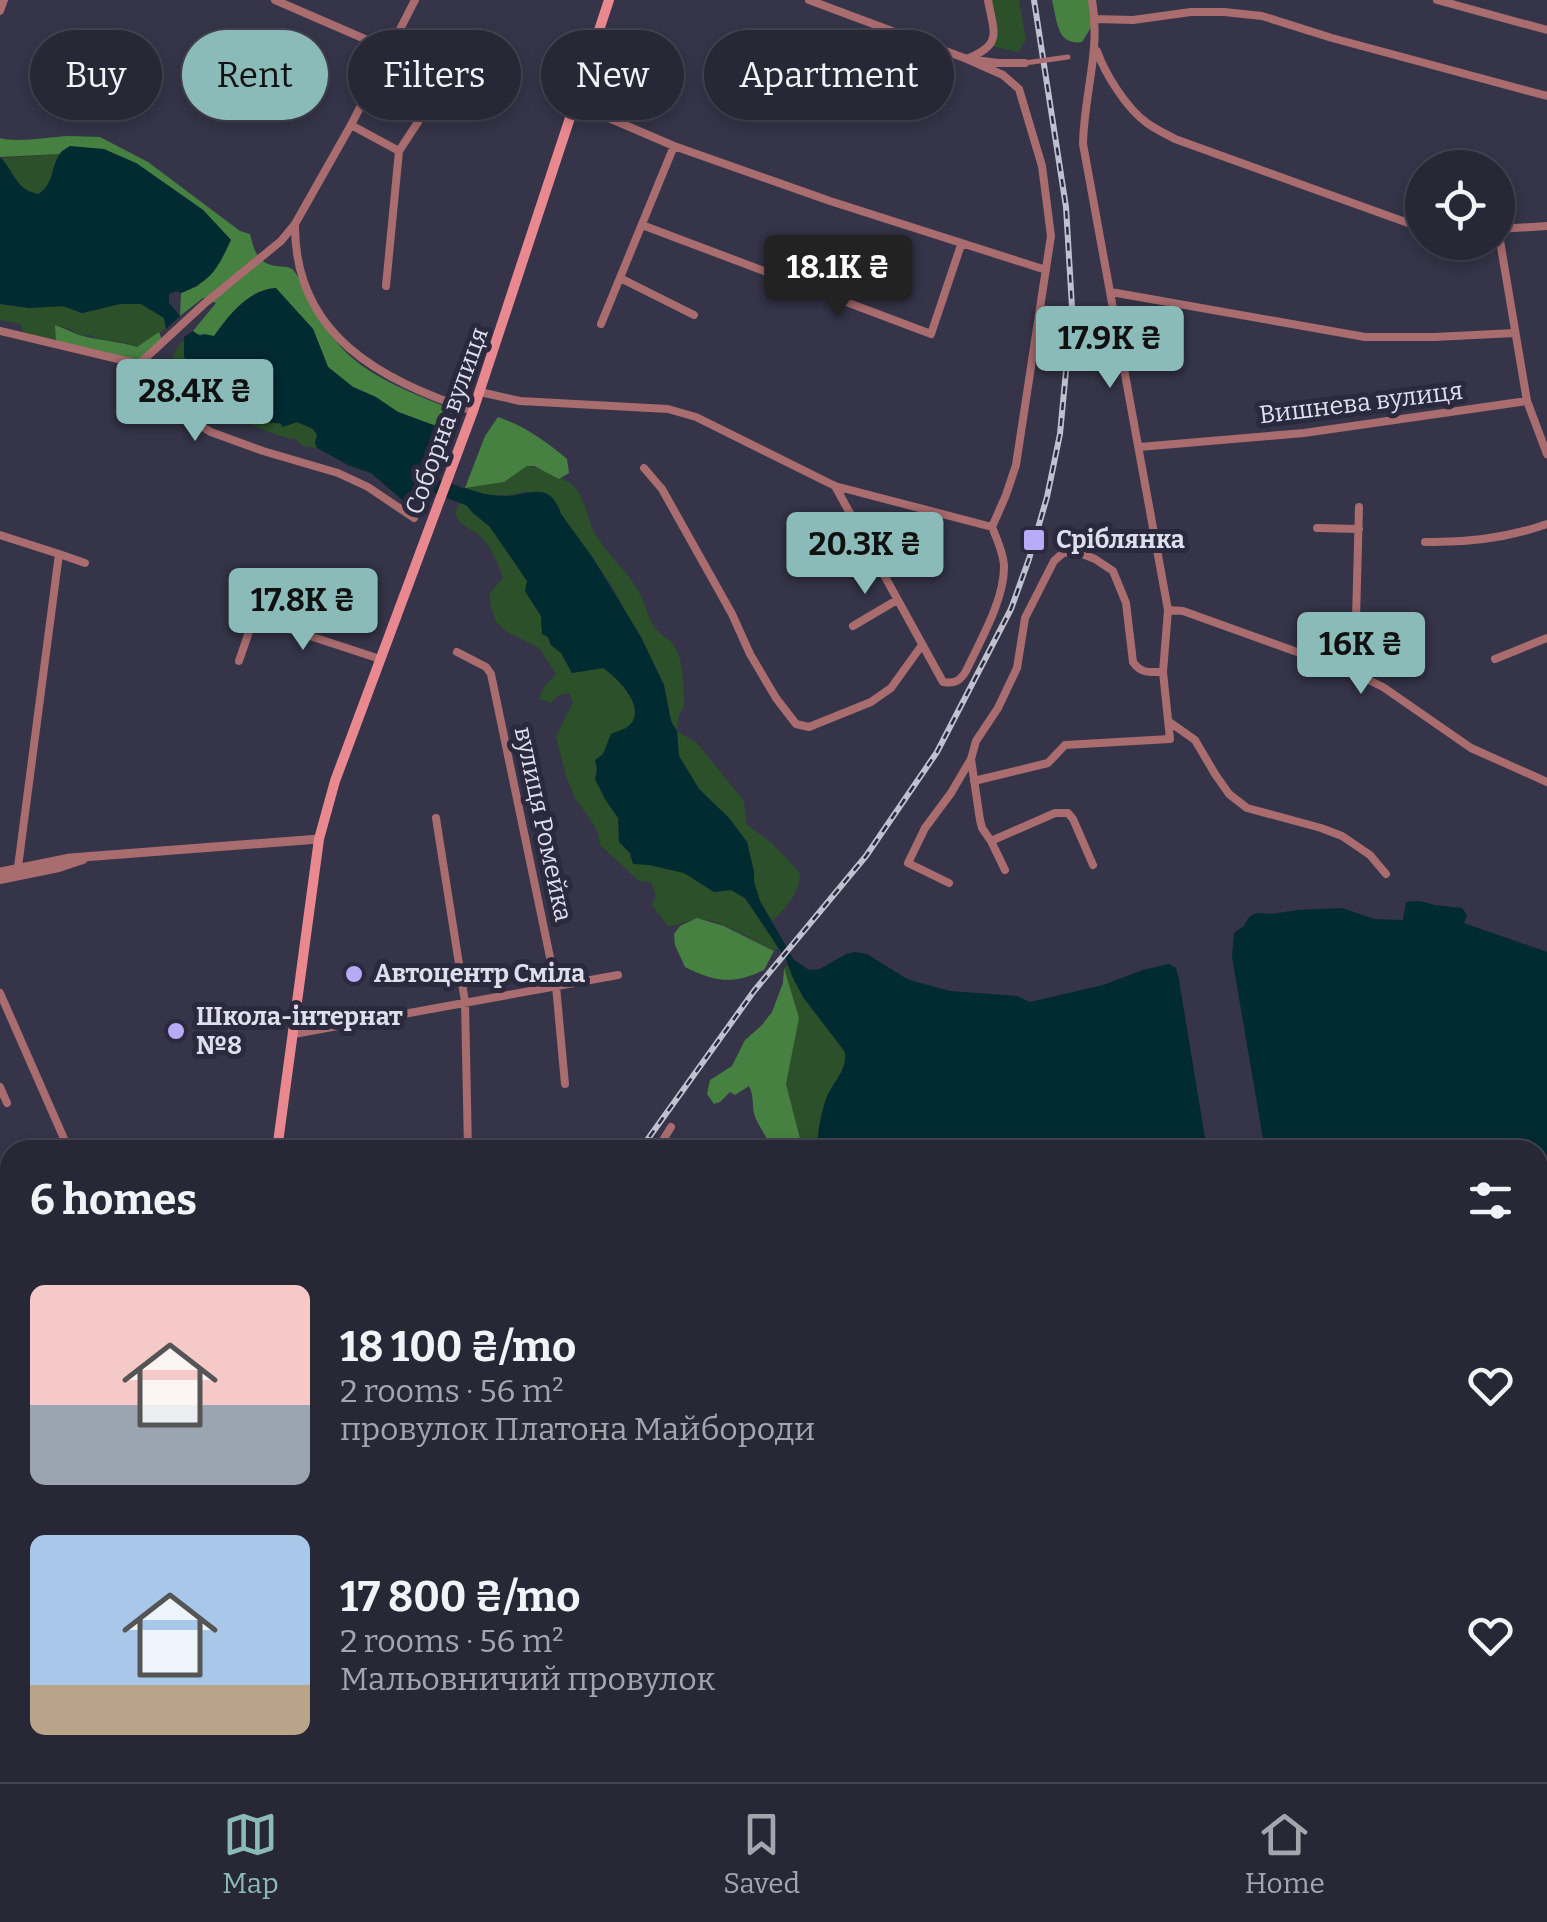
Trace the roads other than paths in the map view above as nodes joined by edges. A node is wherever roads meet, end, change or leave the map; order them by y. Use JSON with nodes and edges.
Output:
{"nodes":[{"id":1,"x":4,"y":0,"type":"edge"},
{"id":2,"x":274,"y":0,"type":"edge"},
{"id":3,"x":414,"y":0,"type":"edge"},
{"id":4,"x":609,"y":0,"type":"edge"},
{"id":5,"x":808,"y":0,"type":"edge"},
{"id":6,"x":988,"y":0,"type":"edge"},
{"id":7,"x":1092,"y":0,"type":"edge"},
{"id":8,"x":1436,"y":0,"type":"edge"},
{"id":9,"x":0,"y":11,"type":"edge"},
{"id":10,"x":1096,"y":20,"type":"junction"},
{"id":11,"x":398,"y":30,"type":"edge"},
{"id":12,"x":599,"y":30,"type":"edge"},
{"id":13,"x":1547,"y":30,"type":"edge"},
{"id":14,"x":348,"y":32,"type":"edge"},
{"id":15,"x":1096,"y":47,"type":"junction"},
{"id":16,"x":1068,"y":57,"type":"dead end"},
{"id":17,"x":967,"y":59,"type":"junction"},
{"id":18,"x":1025,"y":63,"type":"joint"},
{"id":19,"x":1547,"y":96,"type":"edge"},
{"id":20,"x":353,"y":120,"type":"edge"},
{"id":21,"x":419,"y":120,"type":"edge"},
{"id":22,"x":571,"y":120,"type":"edge"},
{"id":23,"x":613,"y":120,"type":"edge"},
{"id":24,"x":351,"y":125,"type":"junction"},
{"id":25,"x":674,"y":146,"type":"junction"},
{"id":26,"x":398,"y":151,"type":"junction"},
{"id":27,"x":1405,"y":222,"type":"edge"},
{"id":28,"x":295,"y":224,"type":"junction"},
{"id":29,"x":642,"y":225,"type":"junction"},
{"id":30,"x":1547,"y":226,"type":"edge"},
{"id":31,"x":1515,"y":228,"type":"edge"},
{"id":32,"x":961,"y":245,"type":"junction"},
{"id":33,"x":1503,"y":260,"type":"edge"},
{"id":34,"x":1046,"y":270,"type":"junction"},
{"id":35,"x":620,"y":278,"type":"junction"},
{"id":36,"x":386,"y":286,"type":"dead end"},
{"id":37,"x":1111,"y":292,"type":"junction"},
{"id":38,"x":694,"y":315,"type":"dead end"},
{"id":39,"x":601,"y":324,"type":"dead end"},
{"id":40,"x":0,"y":331,"type":"edge"},
{"id":41,"x":1514,"y":334,"type":"junction"},
{"id":42,"x":139,"y":364,"type":"junction"},
{"id":43,"x":480,"y":392,"type":"junction"},
{"id":44,"x":1527,"y":402,"type":"junction"},
{"id":45,"x":474,"y":411,"type":"junction"},
{"id":46,"x":1140,"y":447,"type":"junction"},
{"id":47,"x":1547,"y":454,"type":"edge"},
{"id":48,"x":644,"y":468,"type":"dead end"},
{"id":49,"x":835,"y":486,"type":"junction"},
{"id":50,"x":1360,"y":507,"type":"dead end"},
{"id":51,"x":414,"y":518,"type":"dead end"},
{"id":52,"x":1547,"y":524,"type":"edge"},
{"id":53,"x":992,"y":527,"type":"junction"},
{"id":54,"x":1317,"y":528,"type":"dead end"},
{"id":55,"x":1360,"y":529,"type":"junction"},
{"id":56,"x":0,"y":534,"type":"edge"},
{"id":57,"x":1425,"y":542,"type":"dead end"},
{"id":58,"x":59,"y":554,"type":"junction"},
{"id":59,"x":85,"y":563,"type":"dead end"},
{"id":60,"x":896,"y":600,"type":"junction"},
{"id":61,"x":1168,"y":610,"type":"junction"},
{"id":62,"x":237,"y":612,"type":"dead end"},
{"id":63,"x":254,"y":617,"type":"junction"},
{"id":64,"x":852,"y":626,"type":"dead end"},
{"id":65,"x":1547,"y":638,"type":"edge"},
{"id":66,"x":922,"y":645,"type":"junction"},
{"id":67,"x":456,"y":652,"type":"dead end"},
{"id":68,"x":1494,"y":658,"type":"dead end"},
{"id":69,"x":380,"y":659,"type":"junction"},
{"id":70,"x":239,"y":661,"type":"dead end"},
{"id":71,"x":1164,"y":672,"type":"junction"},
{"id":72,"x":1350,"y":672,"type":"junction"},
{"id":73,"x":1168,"y":721,"type":"junction"},
{"id":74,"x":970,"y":759,"type":"junction"},
{"id":75,"x":974,"y":781,"type":"junction"},
{"id":76,"x":1547,"y":782,"type":"edge"},
{"id":77,"x":436,"y":818,"type":"dead end"},
{"id":78,"x":319,"y":839,"type":"junction"},
{"id":79,"x":990,"y":841,"type":"junction"},
{"id":80,"x":94,"y":856,"type":"junction"},
{"id":81,"x":1094,"y":865,"type":"dead end"},
{"id":82,"x":18,"y":867,"type":"junction"},
{"id":83,"x":1005,"y":870,"type":"dead end"},
{"id":84,"x":0,"y":872,"type":"edge"},
{"id":85,"x":1386,"y":874,"type":"dead end"},
{"id":86,"x":0,"y":880,"type":"edge"},
{"id":87,"x":949,"y":883,"type":"dead end"},
{"id":88,"x":618,"y":975,"type":"dead end"},
{"id":89,"x":556,"y":986,"type":"junction"},
{"id":90,"x":0,"y":993,"type":"edge"},
{"id":91,"x":464,"y":1002,"type":"junction"},
{"id":92,"x":294,"y":1034,"type":"junction"},
{"id":93,"x":565,"y":1084,"type":"dead end"},
{"id":94,"x":0,"y":1087,"type":"edge"},
{"id":95,"x":8,"y":1103,"type":"dead end"},
{"id":96,"x":672,"y":1127,"type":"dead end"},
{"id":97,"x":66,"y":1140,"type":"edge"},
{"id":98,"x":279,"y":1140,"type":"edge"},
{"id":99,"x":468,"y":1140,"type":"edge"},
{"id":100,"x":664,"y":1140,"type":"edge"}],
"edges":[{"from":1,"to":9,"type":"street"},
{"from":2,"to":14,"type":"street"},
{"from":3,"to":11,"type":"street"},
{"from":4,"to":12,"type":"main road","name":"Соборна вулиця"},
{"from":5,"to":17,"type":"street"},
{"from":6,"to":17,"type":"street"},
{"from":7,"to":10,"type":"street"},
{"from":8,"to":13,"type":"street"},
{"from":10,"to":15,"type":"street"},
{"from":10,"to":19,"type":"street"},
{"from":15,"to":27,"type":"street"},
{"from":15,"to":37,"type":"street"},
{"from":16,"to":18,"type":"street","bridge":true},
{"from":17,"to":18,"type":"street"},
{"from":17,"to":34,"type":"street"},
{"from":20,"to":24,"type":"street"},
{"from":21,"to":26,"type":"street"},
{"from":22,"to":43,"type":"main road","name":"Соборна вулиця"},
{"from":23,"to":25,"type":"street"},
{"from":24,"to":26,"type":"street"},
{"from":24,"to":28,"type":"street"},
{"from":25,"to":29,"type":"street"},
{"from":25,"to":32,"type":"street"},
{"from":26,"to":36,"type":"street"},
{"from":28,"to":42,"type":"street"},
{"from":28,"to":45,"type":"street"},
{"from":29,"to":32,"type":"street"},
{"from":29,"to":35,"type":"street"},
{"from":30,"to":31,"type":"street"},
{"from":32,"to":34,"type":"street"},
{"from":33,"to":41,"type":"street"},
{"from":34,"to":53,"type":"street"},
{"from":35,"to":38,"type":"street"},
{"from":35,"to":39,"type":"street"},
{"from":37,"to":41,"type":"street"},
{"from":37,"to":46,"type":"street"},
{"from":40,"to":42,"type":"street"},
{"from":41,"to":44,"type":"street"},
{"from":42,"to":51,"type":"street"},
{"from":43,"to":45,"type":"main road","name":"Соборна вулиця"},
{"from":43,"to":49,"type":"street"},
{"from":44,"to":46,"type":"street","name":"Вишнева вулиця"},
{"from":44,"to":47,"type":"street"},
{"from":45,"to":69,"type":"main road","name":"Соборна вулиця"},
{"from":46,"to":61,"type":"street"},
{"from":48,"to":66,"type":"street"},
{"from":49,"to":53,"type":"street"},
{"from":49,"to":60,"type":"street"},
{"from":50,"to":55,"type":"street"},
{"from":52,"to":57,"type":"street"},
{"from":53,"to":66,"type":"street"},
{"from":54,"to":55,"type":"street"},
{"from":55,"to":72,"type":"street"},
{"from":56,"to":58,"type":"street"},
{"from":58,"to":59,"type":"street"},
{"from":58,"to":82,"type":"street"},
{"from":60,"to":64,"type":"street"},
{"from":60,"to":66,"type":"street"},
{"from":61,"to":71,"type":"street"},
{"from":61,"to":72,"type":"street"},
{"from":62,"to":63,"type":"street"},
{"from":63,"to":69,"type":"street"},
{"from":63,"to":70,"type":"street"},
{"from":65,"to":68,"type":"street"},
{"from":67,"to":89,"type":"street","name":"вулиця Ромейка"},
{"from":69,"to":78,"type":"main road","name":"Соборна вулиця"},
{"from":71,"to":73,"type":"street"},
{"from":71,"to":74,"type":"street"},
{"from":72,"to":76,"type":"street"},
{"from":73,"to":75,"type":"street"},
{"from":73,"to":85,"type":"street"},
{"from":74,"to":75,"type":"street"},
{"from":74,"to":87,"type":"street"},
{"from":75,"to":79,"type":"street"},
{"from":77,"to":91,"type":"street"},
{"from":78,"to":80,"type":"street"},
{"from":78,"to":92,"type":"main road","name":"Соборна вулиця"},
{"from":79,"to":81,"type":"street"},
{"from":79,"to":83,"type":"street"},
{"from":80,"to":82,"type":"street"},
{"from":80,"to":86,"type":"street"},
{"from":82,"to":84,"type":"street"},
{"from":88,"to":89,"type":"street"},
{"from":89,"to":91,"type":"street"},
{"from":89,"to":93,"type":"street","name":"вулиця Ромейка"},
{"from":90,"to":97,"type":"street"},
{"from":91,"to":92,"type":"street"},
{"from":91,"to":99,"type":"street"},
{"from":92,"to":98,"type":"main road","name":"Соборна вулиця"},
{"from":94,"to":95,"type":"street"},
{"from":96,"to":100,"type":"street"}]}
